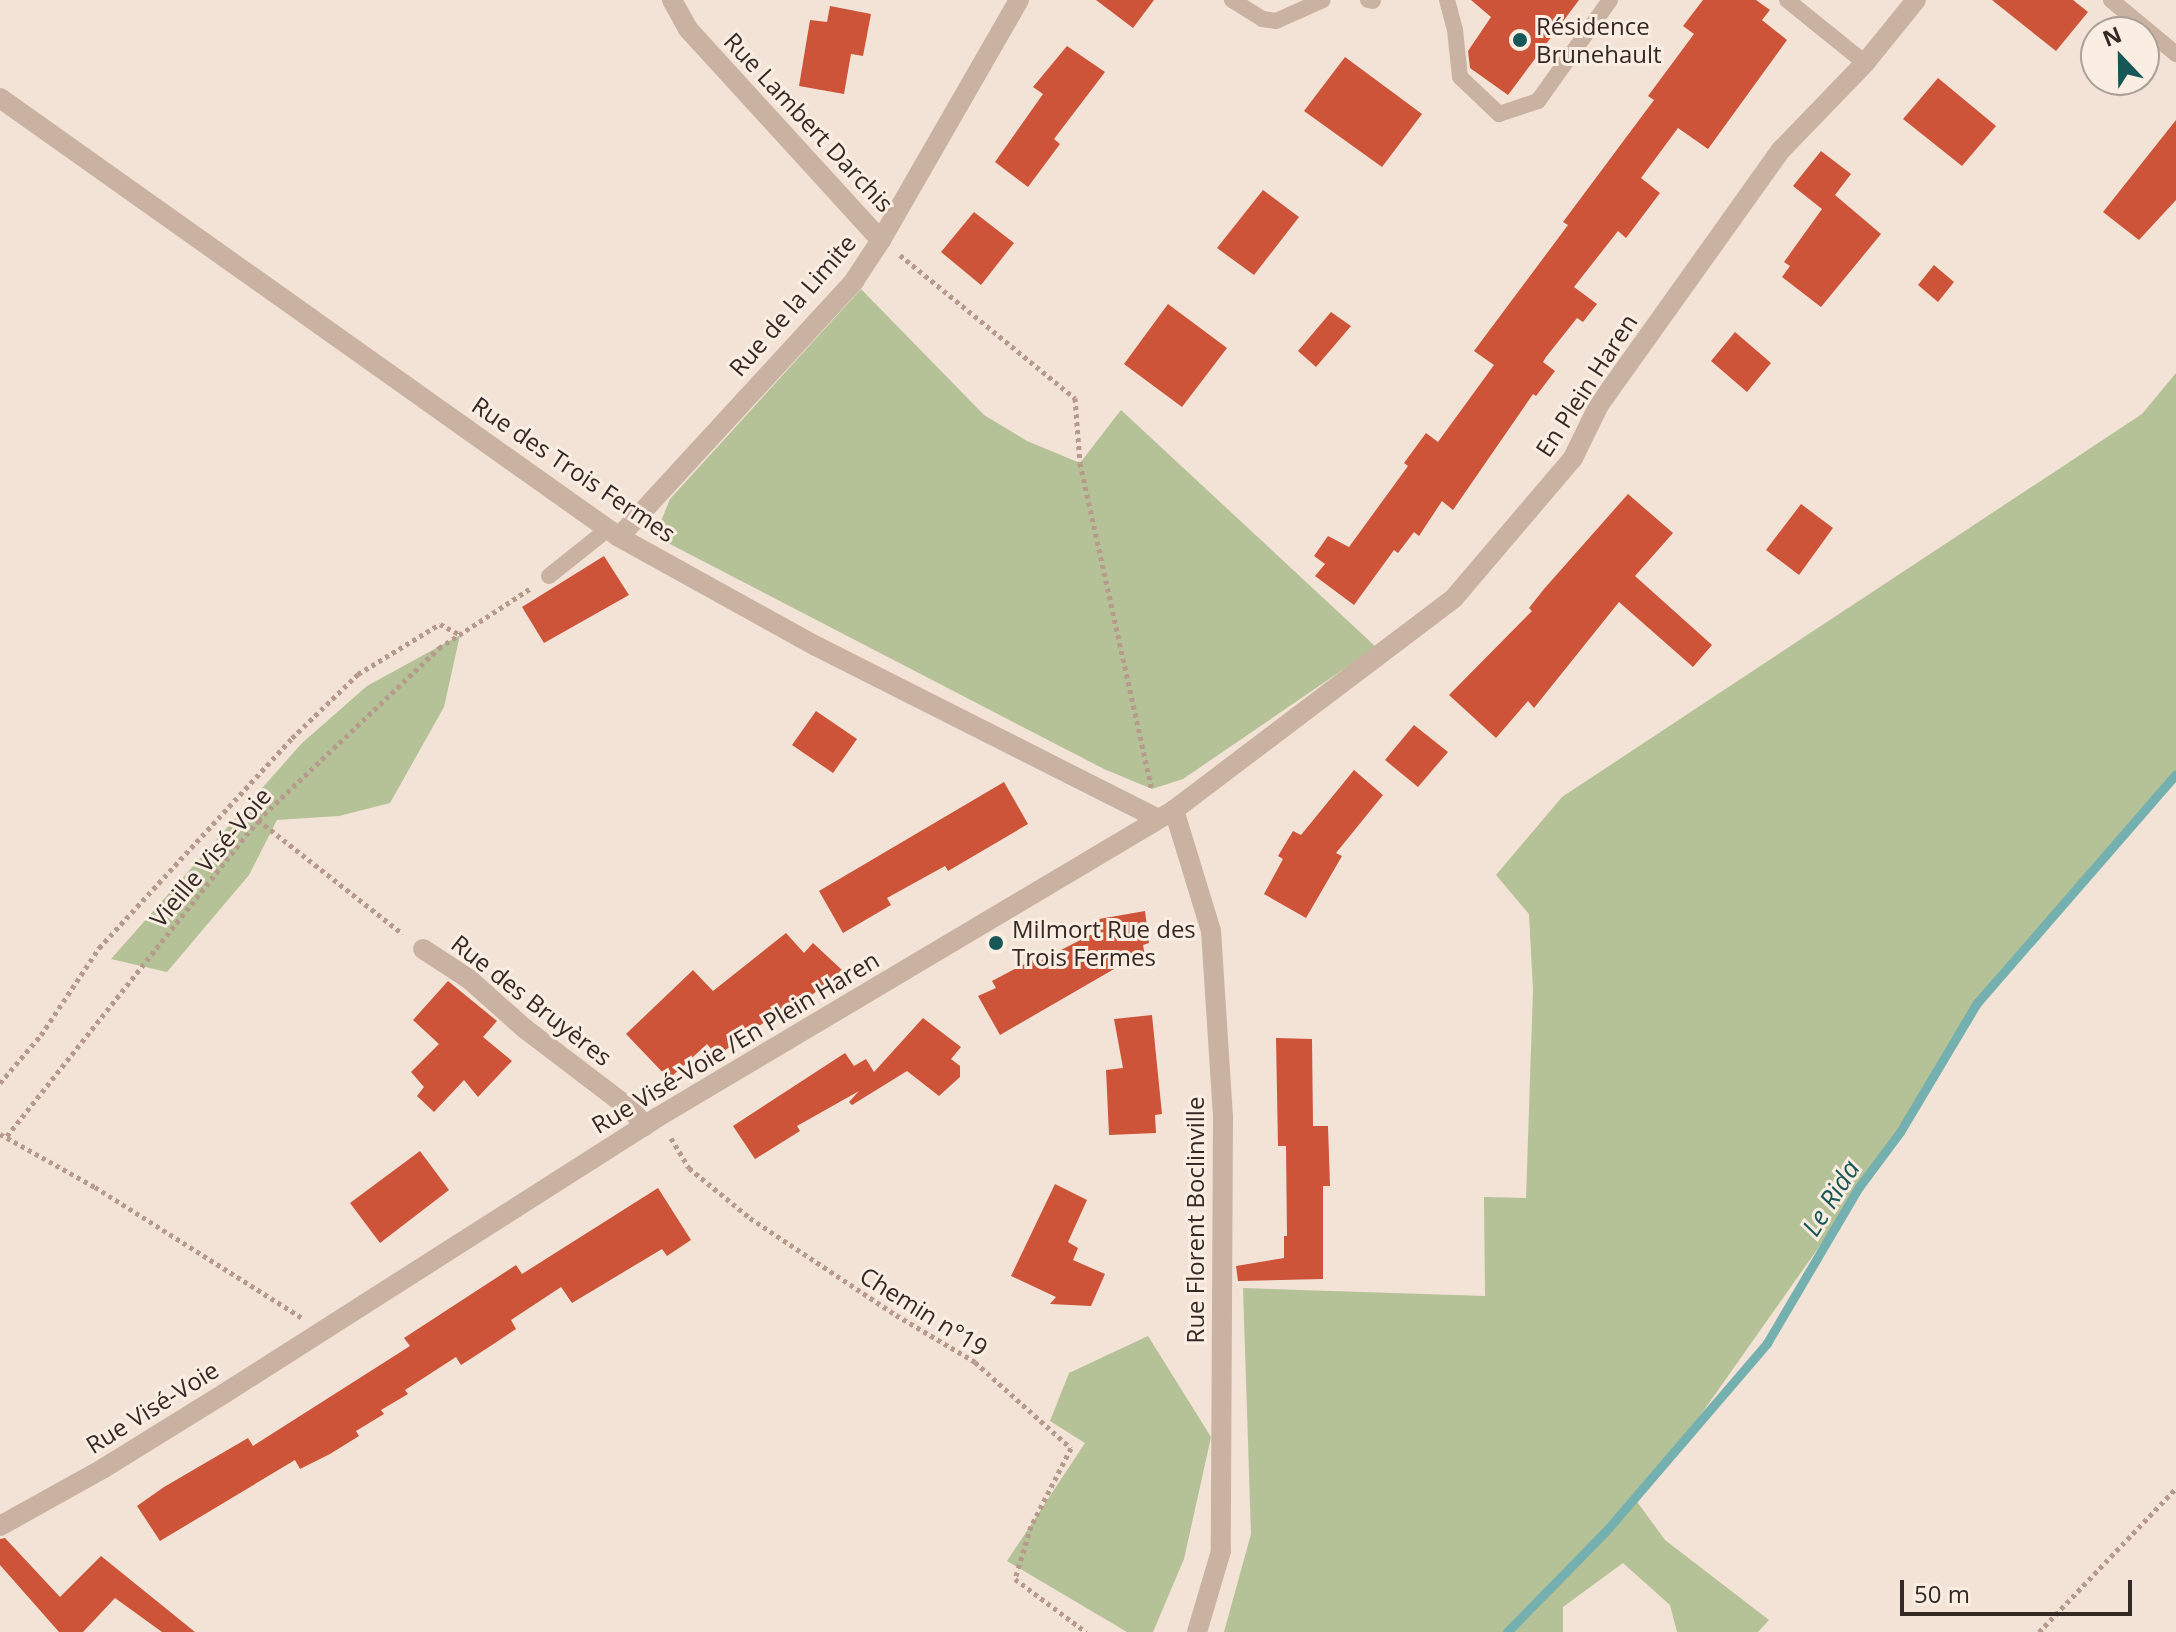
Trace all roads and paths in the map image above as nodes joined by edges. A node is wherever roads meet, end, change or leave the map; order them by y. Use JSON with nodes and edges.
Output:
{"nodes":[{"id":1,"x":672,"y":0,"type":"edge"},
{"id":2,"x":1019,"y":0,"type":"edge"},
{"id":3,"x":1232,"y":0,"type":"edge"},
{"id":4,"x":1323,"y":0,"type":"edge"},
{"id":5,"x":1447,"y":0,"type":"edge"},
{"id":6,"x":1610,"y":0,"type":"edge"},
{"id":7,"x":1787,"y":0,"type":"edge"},
{"id":8,"x":1916,"y":0,"type":"edge"},
{"id":9,"x":2111,"y":0,"type":"edge"},
{"id":10,"x":2176,"y":54,"type":"edge"},
{"id":11,"x":1865,"y":63,"type":"junction"},
{"id":12,"x":0,"y":98,"type":"edge"},
{"id":13,"x":881,"y":240,"type":"junction"},
{"id":14,"x":614,"y":533,"type":"junction"},
{"id":15,"x":549,"y":576,"type":"joint"},
{"id":16,"x":460,"y":635,"type":"junction"},
{"id":17,"x":1166,"y":815,"type":"junction"},
{"id":18,"x":258,"y":820,"type":"junction"},
{"id":19,"x":423,"y":949,"type":"joint"},
{"id":20,"x":0,"y":1083,"type":"edge"},
{"id":21,"x":651,"y":1121,"type":"junction"},
{"id":22,"x":3,"y":1135,"type":"edge"},
{"id":23,"x":328,"y":1327,"type":"junction"},
{"id":24,"x":2176,"y":1488,"type":"edge"},
{"id":25,"x":0,"y":1526,"type":"edge"},
{"id":26,"x":1086,"y":1632,"type":"edge"},
{"id":27,"x":1197,"y":1632,"type":"edge"},
{"id":28,"x":2039,"y":1632,"type":"edge"}],
"edges":[{"from":1,"to":13,"type":"street","name":"Rue Lambert Darchis"},
{"from":2,"to":13,"type":"street","name":"Rue de la Limite"},
{"from":3,"to":4,"type":"lane"},
{"from":5,"to":6,"type":"lane"},
{"from":7,"to":11,"type":"lane"},
{"from":8,"to":11,"type":"street","name":"En Plein Haren"},
{"from":9,"to":10,"type":"lane"},
{"from":11,"to":17,"type":"street","name":"En Plein Haren"},
{"from":12,"to":14,"type":"street","name":"Rue des Trois Fermes"},
{"from":13,"to":14,"type":"street","name":"Rue de la Limite"},
{"from":13,"to":17,"type":"path"},
{"from":14,"to":15,"type":"lane"},
{"from":14,"to":17,"type":"street","name":"Rue des Trois Fermes"},
{"from":15,"to":16,"type":"path","name":"Vieille Visé-Voie"},
{"from":16,"to":18,"type":"path","name":"Vieille Visé-Voie"},
{"from":16,"to":20,"type":"path"},
{"from":17,"to":21,"type":"street","name":"Rue Visé-Voie /En Plein Haren"},
{"from":17,"to":27,"type":"street","name":"Rue Florent Boclinville"},
{"from":18,"to":19,"type":"path"},
{"from":18,"to":22,"type":"path","name":"Vieille Visé-Voie"},
{"from":19,"to":21,"type":"street","name":"Rue des Bruyères"},
{"from":21,"to":23,"type":"street","name":"Rue Visé-Voie /En Plein Haren"},
{"from":21,"to":26,"type":"path","name":"Chemin n°19"},
{"from":22,"to":23,"type":"path"},
{"from":23,"to":25,"type":"street","name":"Rue Visé-Voie"},
{"from":24,"to":28,"type":"path"}]}
